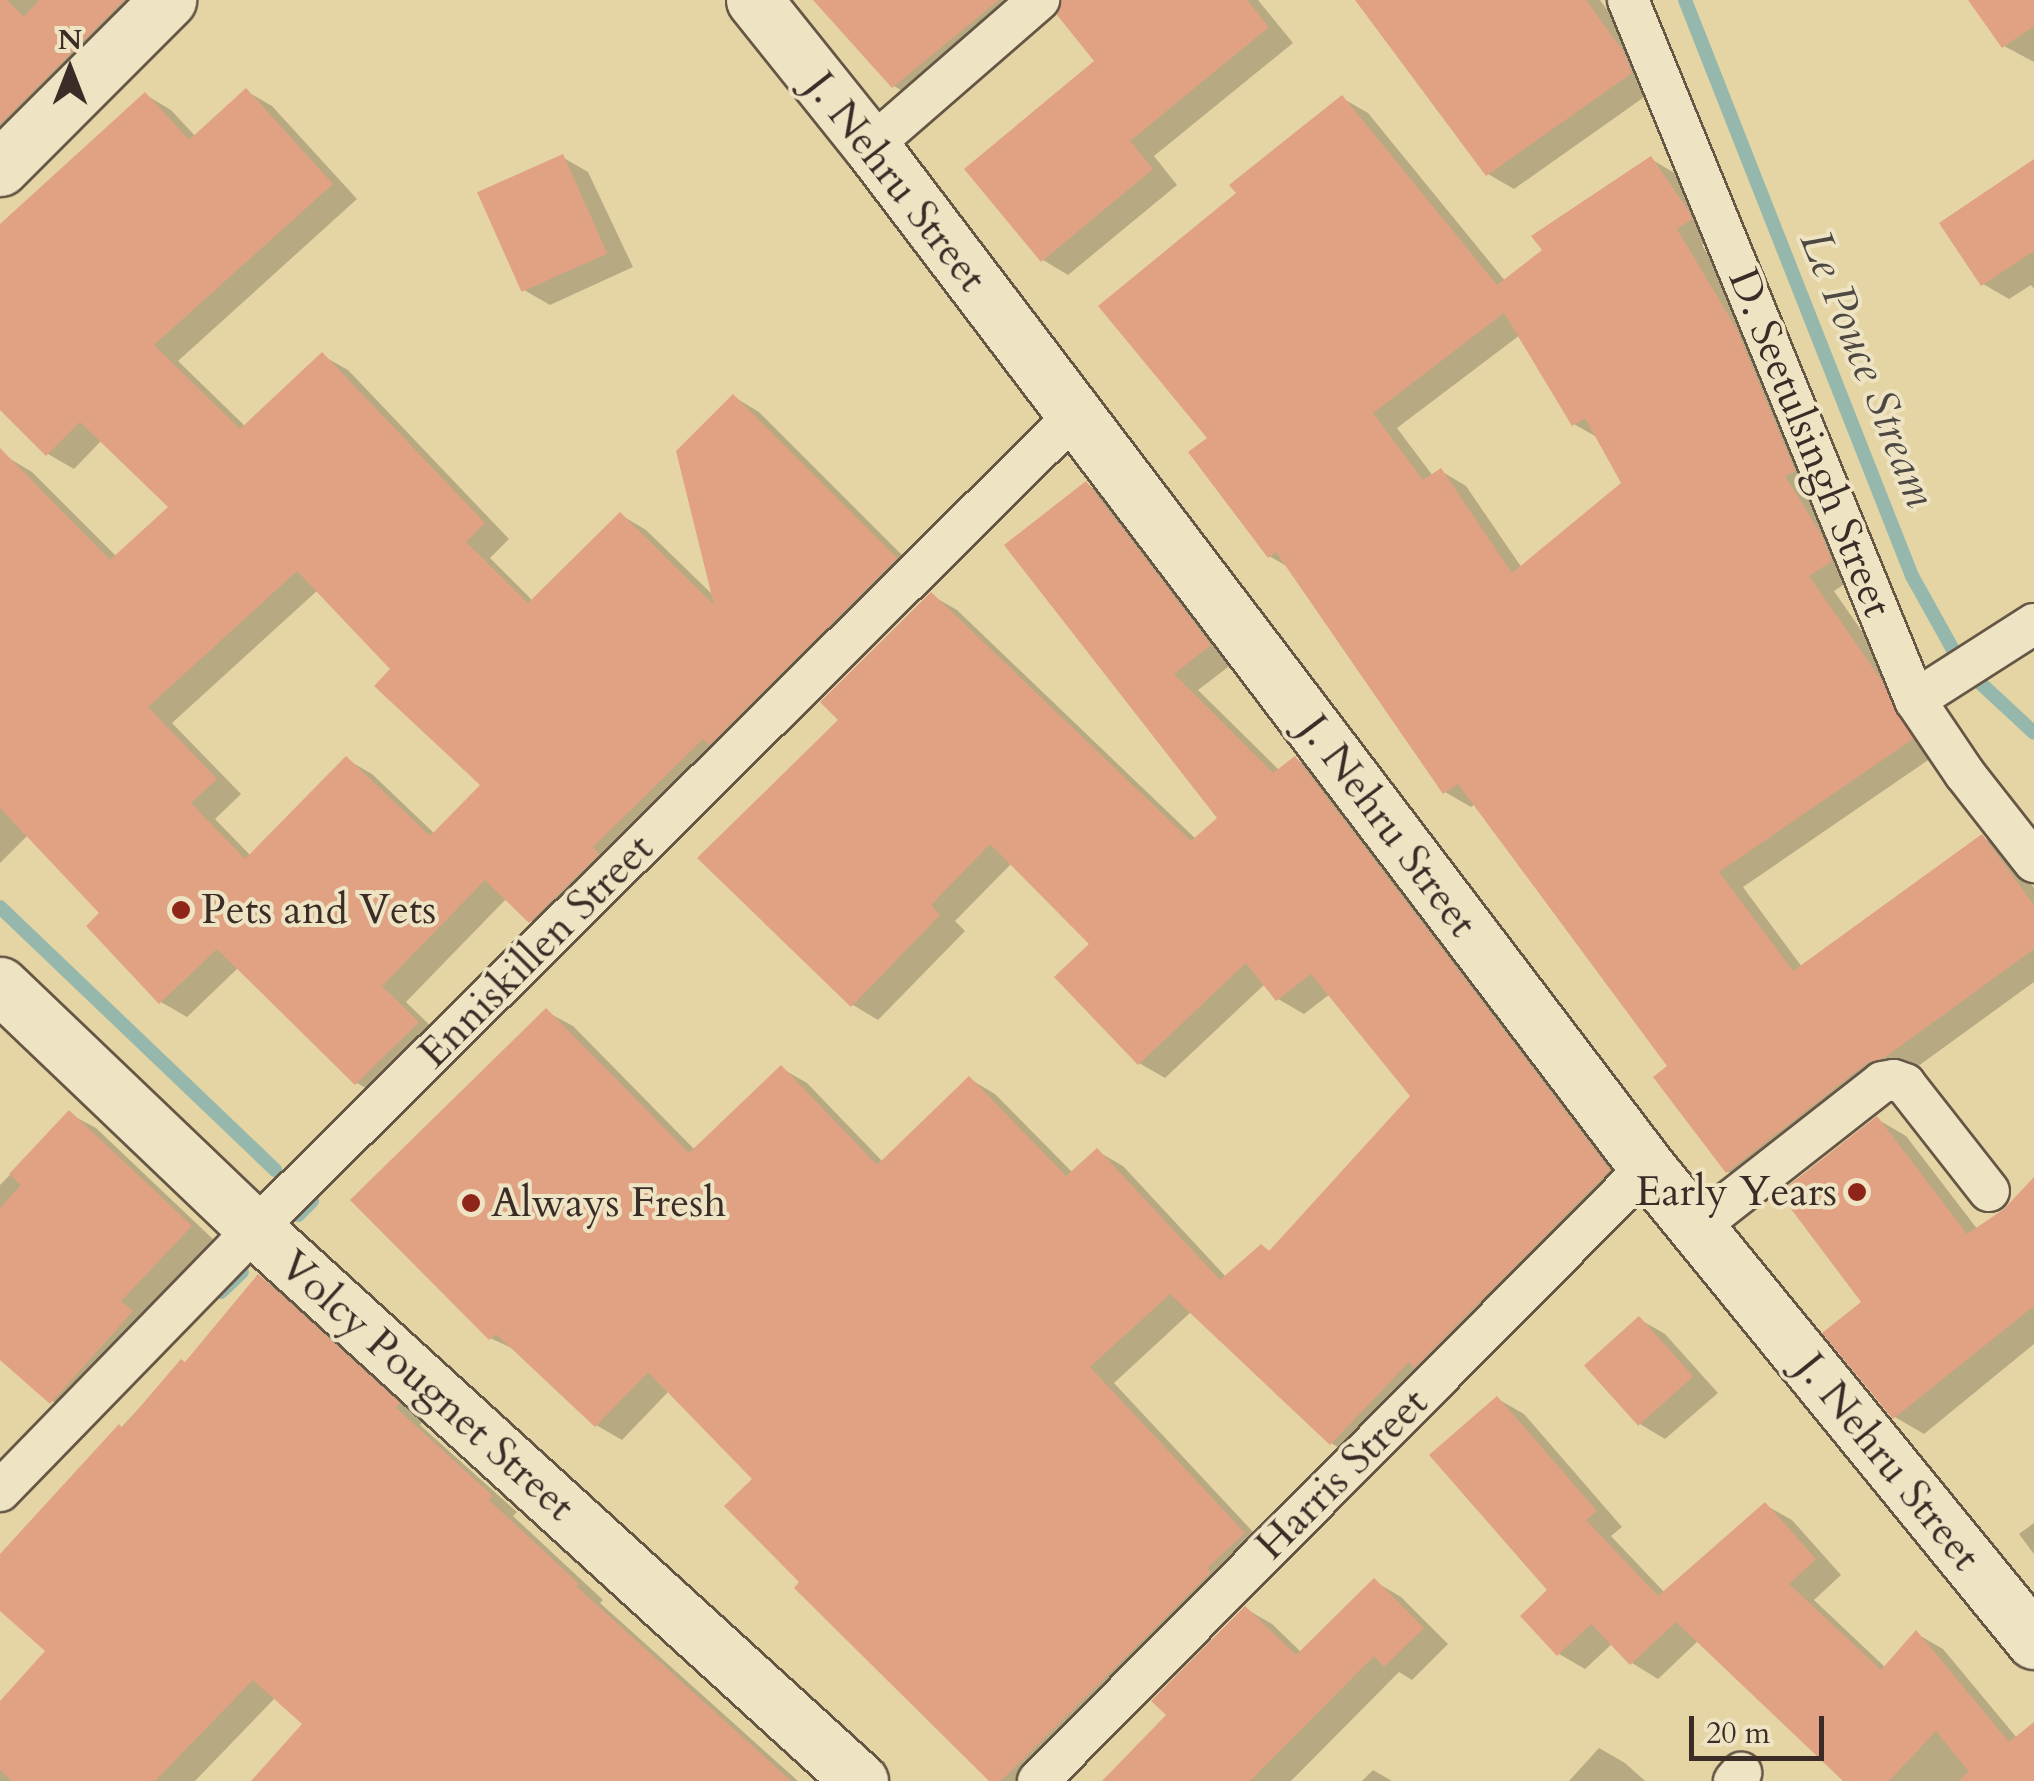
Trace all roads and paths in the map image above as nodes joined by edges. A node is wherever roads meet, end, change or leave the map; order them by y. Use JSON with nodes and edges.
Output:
{"nodes":[{"id":1,"x":168,"y":0,"type":"edge"},
{"id":2,"x":754,"y":0,"type":"edge"},
{"id":3,"x":1039,"y":0,"type":"edge"},
{"id":4,"x":1628,"y":0,"type":"edge"},
{"id":5,"x":871,"y":146,"type":"junction"},
{"id":6,"x":0,"y":168,"type":"edge"},
{"id":7,"x":1075,"y":415,"type":"junction"},
{"id":8,"x":2034,"y":624,"type":"edge"},
{"id":9,"x":1915,"y":700,"type":"junction"},
{"id":10,"x":2034,"y":862,"type":"edge"},
{"id":11,"x":0,"y":984,"type":"edge"},
{"id":12,"x":1647,"y":1167,"type":"junction"},
{"id":13,"x":1989,"y":1191,"type":"dead end"},
{"id":14,"x":1696,"y":1228,"type":"junction"},
{"id":15,"x":255,"y":1230,"type":"junction"},
{"id":16,"x":0,"y":1491,"type":"edge"},
{"id":17,"x":2034,"y":1641,"type":"edge"},
{"id":18,"x":860,"y":1781,"type":"edge"},
{"id":19,"x":1038,"y":1781,"type":"edge"}],
"edges":[{"from":1,"to":6,"type":"main road"},
{"from":2,"to":5,"type":"main road","name":"J. Nehru Street"},
{"from":3,"to":5,"type":"street"},
{"from":4,"to":9,"type":"street","name":"D. Seetulsingh Street"},
{"from":5,"to":7,"type":"main road","name":"J. Nehru Street"},
{"from":7,"to":12,"type":"main road","name":"J. Nehru Street"},
{"from":7,"to":15,"type":"street","name":"Enniskillen Street"},
{"from":8,"to":9,"type":"street"},
{"from":9,"to":10,"type":"street","name":"D. Seetulsingh Street"},
{"from":11,"to":15,"type":"main road","name":"Volcy Pougnet Street"},
{"from":12,"to":14,"type":"main road","name":"J. Nehru Street"},
{"from":12,"to":19,"type":"street","name":"Harris Street"},
{"from":13,"to":14,"type":"street"},
{"from":14,"to":17,"type":"main road","name":"J. Nehru Street"},
{"from":15,"to":16,"type":"street","name":"Enniskillen Street"},
{"from":15,"to":18,"type":"main road","name":"Volcy Pougnet Street"}]}
